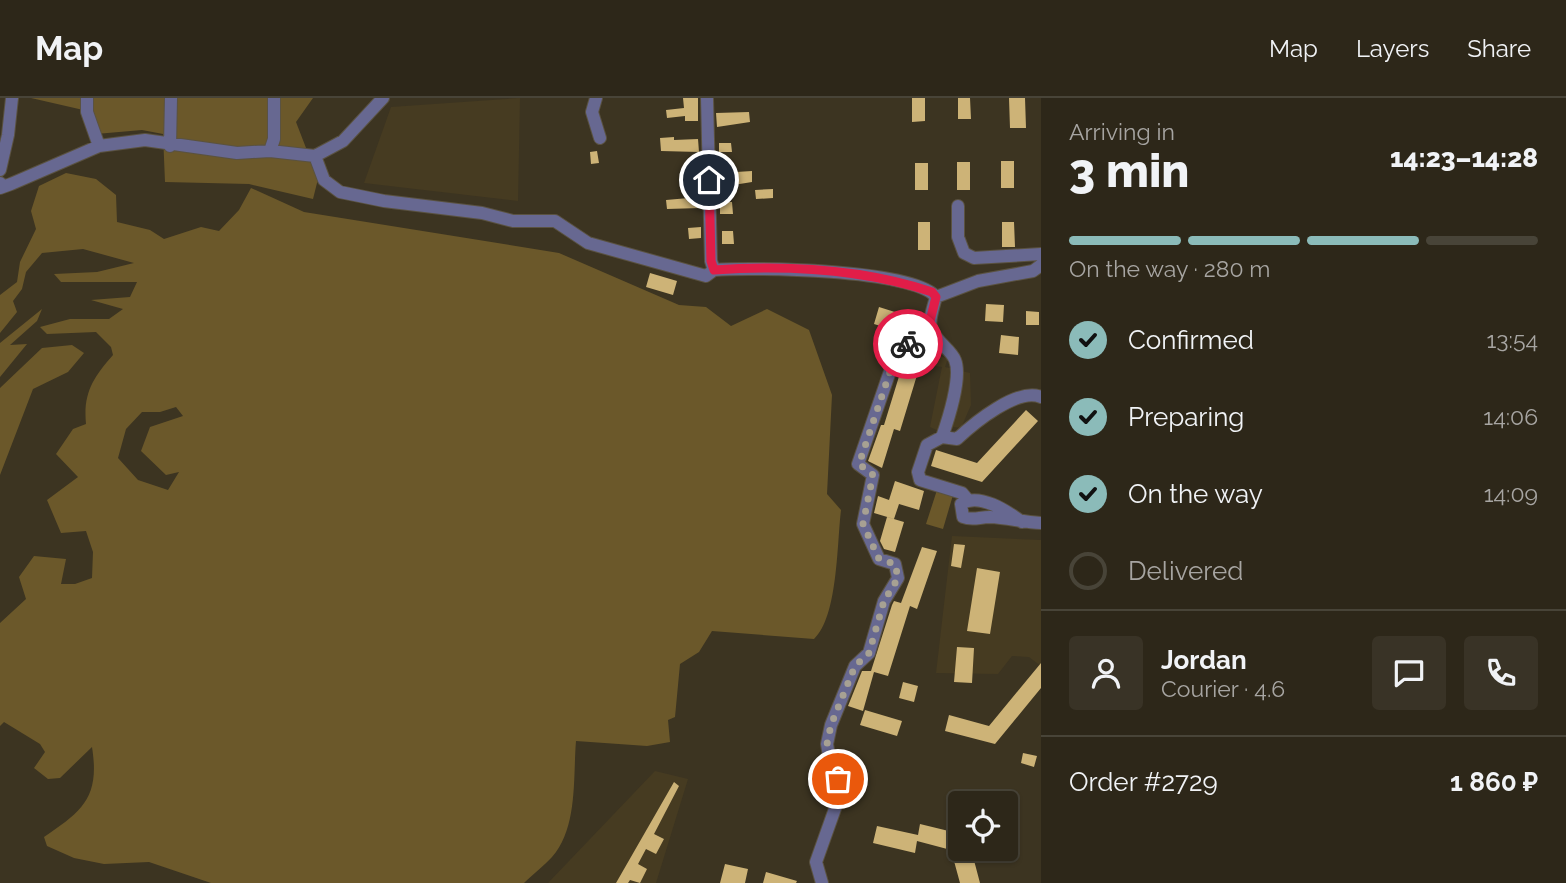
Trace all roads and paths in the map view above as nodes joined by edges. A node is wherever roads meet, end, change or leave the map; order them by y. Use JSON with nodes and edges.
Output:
{"nodes":[{"id":1,"x":12,"y":98,"type":"edge"},
{"id":2,"x":88,"y":98,"type":"edge"},
{"id":3,"x":170,"y":98,"type":"edge"},
{"id":4,"x":274,"y":98,"type":"edge"},
{"id":5,"x":383,"y":98,"type":"edge"},
{"id":6,"x":596,"y":98,"type":"edge"},
{"id":7,"x":707,"y":98,"type":"edge"},
{"id":8,"x":600,"y":138,"type":"dead end"},
{"id":9,"x":99,"y":146,"type":"junction"},
{"id":10,"x":170,"y":146,"type":"junction"},
{"id":11,"x":270,"y":150,"type":"junction"},
{"id":12,"x":315,"y":156,"type":"junction"},
{"id":13,"x":0,"y":170,"type":"edge"},
{"id":14,"x":0,"y":183,"type":"edge"},
{"id":15,"x":958,"y":206,"type":"dead end"},
{"id":16,"x":1041,"y":254,"type":"edge"},
{"id":17,"x":1041,"y":265,"type":"edge"},
{"id":18,"x":714,"y":270,"type":"junction"},
{"id":19,"x":936,"y":297,"type":"junction"},
{"id":20,"x":932,"y":334,"type":"junction"},
{"id":21,"x":1041,"y":397,"type":"edge"},
{"id":22,"x":942,"y":437,"type":"junction"},
{"id":23,"x":968,"y":500,"type":"junction"},
{"id":24,"x":1022,"y":522,"type":"junction"},
{"id":25,"x":1041,"y":523,"type":"edge"},
{"id":26,"x":822,"y":883,"type":"edge"}],
"edges":[{"from":1,"to":13,"type":"street"},
{"from":2,"to":9,"type":"street"},
{"from":3,"to":10,"type":"street"},
{"from":4,"to":11,"type":"street"},
{"from":5,"to":12,"type":"street"},
{"from":6,"to":8,"type":"street"},
{"from":7,"to":18,"type":"street"},
{"from":9,"to":10,"type":"street"},
{"from":9,"to":14,"type":"street"},
{"from":10,"to":11,"type":"street"},
{"from":11,"to":12,"type":"street"},
{"from":12,"to":18,"type":"street"},
{"from":15,"to":16,"type":"street"},
{"from":17,"to":19,"type":"street"},
{"from":18,"to":19,"type":"street"},
{"from":19,"to":20,"type":"street"},
{"from":20,"to":22,"type":"street"},
{"from":20,"to":26,"type":"street"},
{"from":21,"to":22,"type":"street"},
{"from":22,"to":23,"type":"street"},
{"from":23,"to":24,"type":"street"},
{"from":23,"to":24,"type":"street"},
{"from":24,"to":25,"type":"street"}]}
